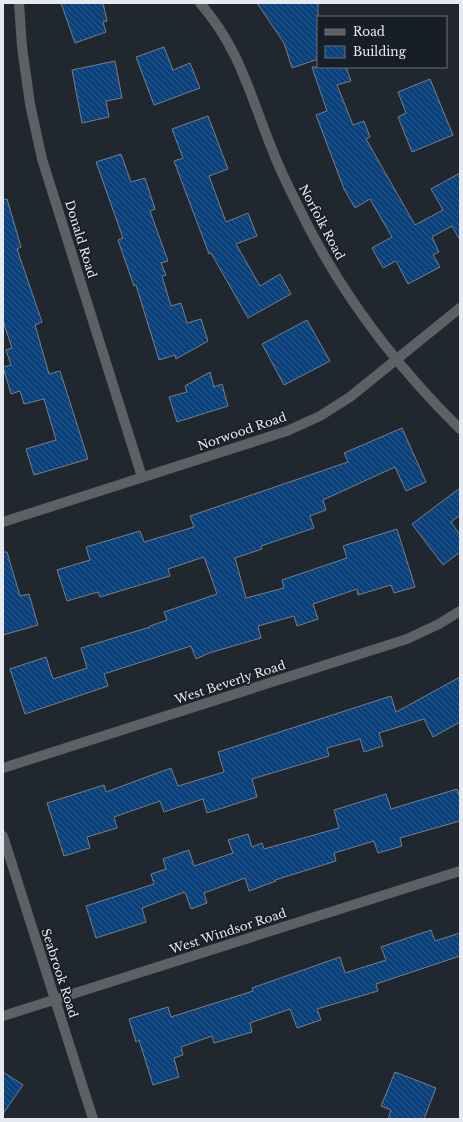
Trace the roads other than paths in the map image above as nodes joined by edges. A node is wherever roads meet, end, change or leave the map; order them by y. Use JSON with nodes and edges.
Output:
{"nodes":[{"id":1,"x":19,"y":3,"type":"edge"},
{"id":2,"x":200,"y":3,"type":"edge"},
{"id":3,"x":460,"y":308,"type":"edge"},
{"id":4,"x":396,"y":360,"type":"junction"},
{"id":5,"x":460,"y":429,"type":"edge"},
{"id":6,"x":142,"y":477,"type":"junction"},
{"id":7,"x":3,"y":522,"type":"edge"},
{"id":8,"x":460,"y":611,"type":"edge"},
{"id":9,"x":3,"y":768,"type":"edge"},
{"id":10,"x":3,"y":836,"type":"edge"},
{"id":11,"x":460,"y":871,"type":"edge"},
{"id":12,"x":55,"y":999,"type":"junction"},
{"id":13,"x":3,"y":1016,"type":"edge"},
{"id":14,"x":93,"y":1119,"type":"edge"}],
"edges":[{"from":1,"to":6,"type":"street","name":"Donald Road"},
{"from":2,"to":4,"type":"street","name":"Norfolk Road"},
{"from":3,"to":4,"type":"street","name":"Norwood Road"},
{"from":4,"to":5,"type":"street","name":"Norfolk Road"},
{"from":4,"to":6,"type":"street","name":"Norwood Road"},
{"from":6,"to":7,"type":"street","name":"Norwood Road"},
{"from":8,"to":9,"type":"street","name":"West Beverly Road"},
{"from":10,"to":12,"type":"street","name":"Seabrook Road"},
{"from":11,"to":12,"type":"street","name":"West Windsor Road"},
{"from":12,"to":13,"type":"street","name":"West Windsor Road"},
{"from":12,"to":14,"type":"street","name":"Seabrook Road"}]}
